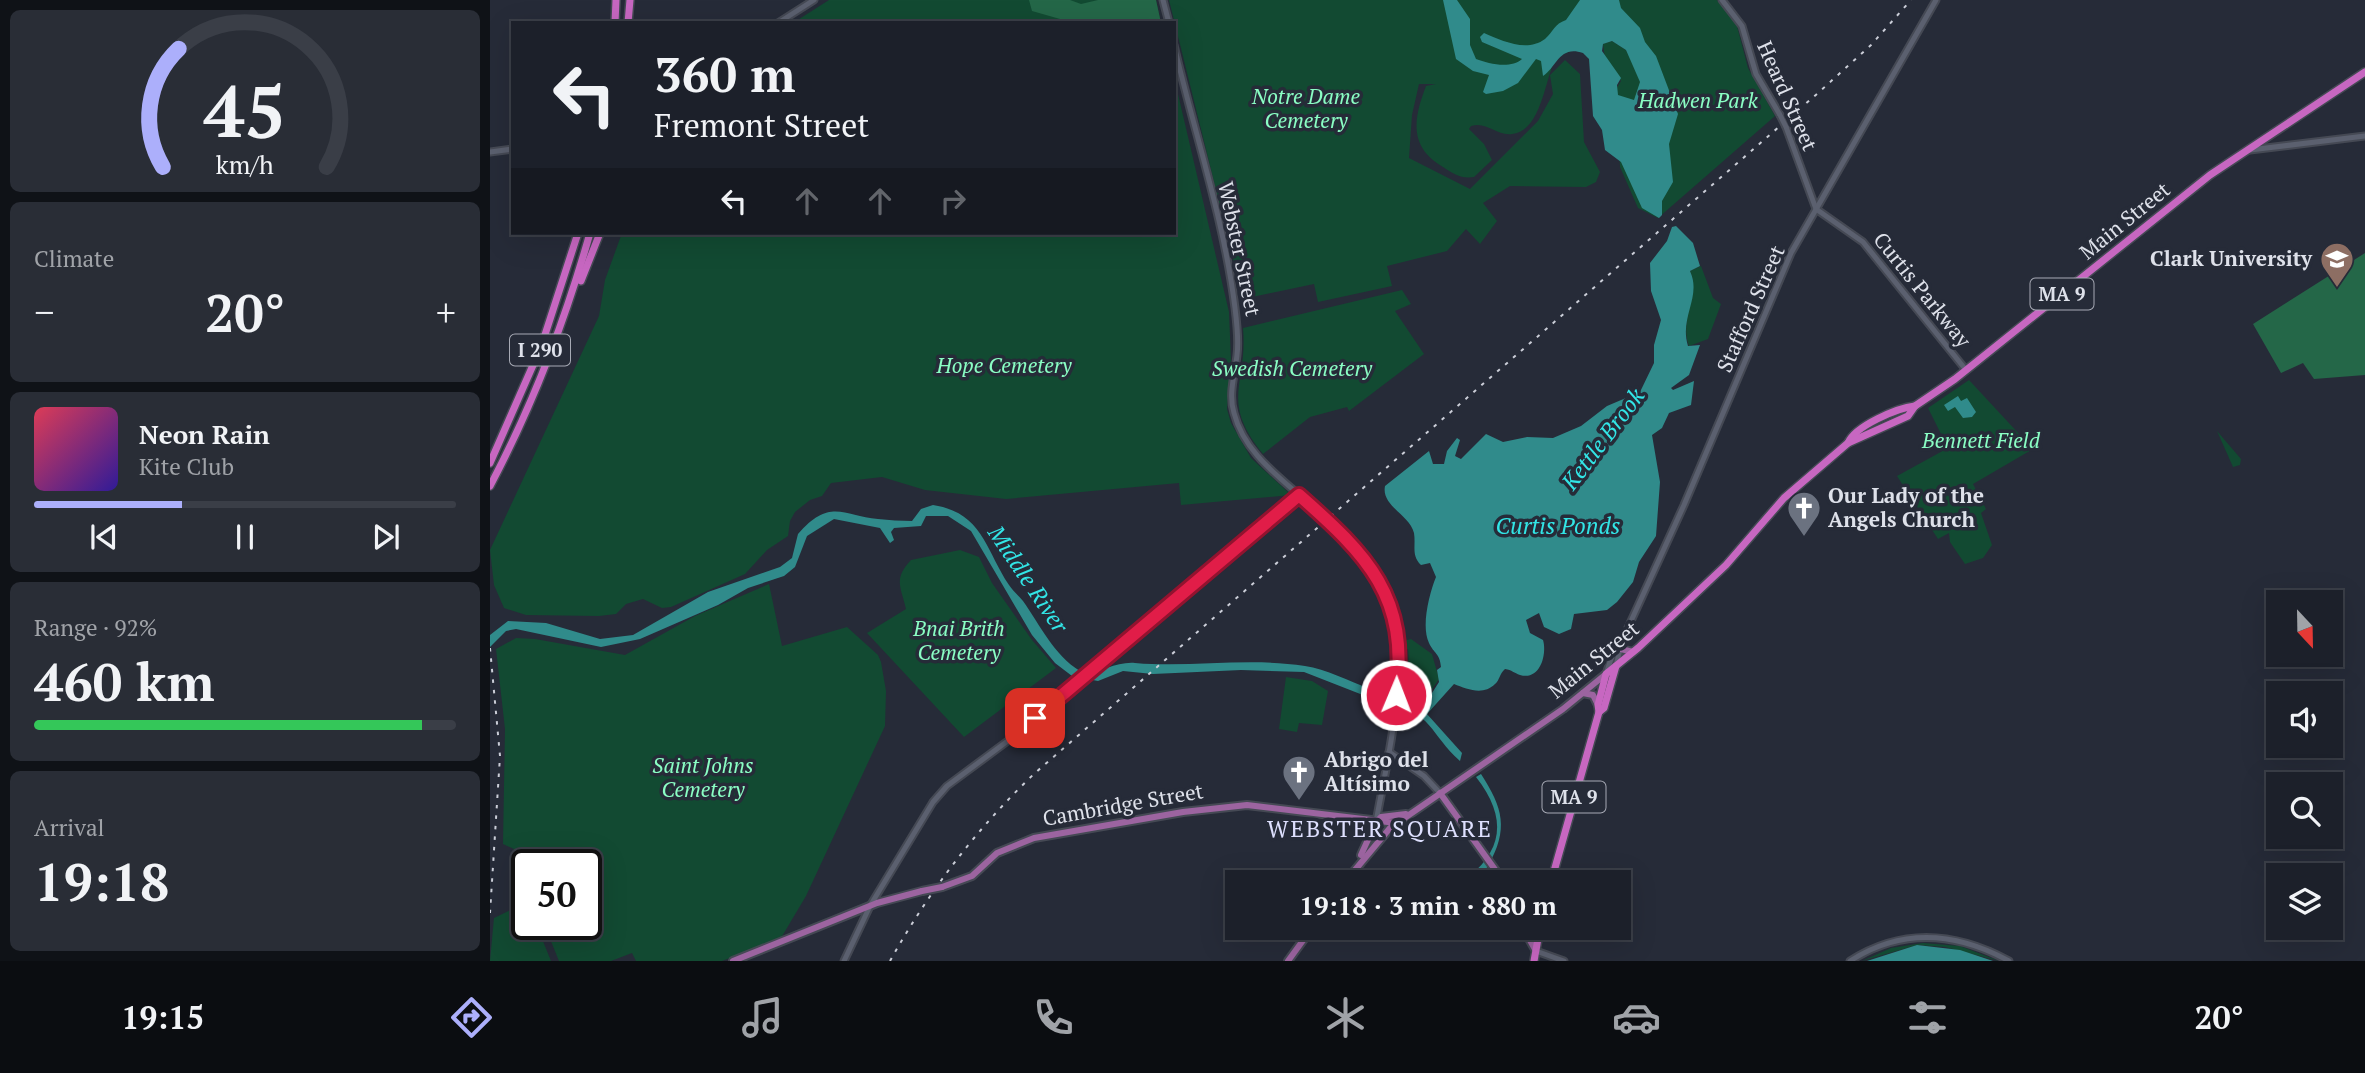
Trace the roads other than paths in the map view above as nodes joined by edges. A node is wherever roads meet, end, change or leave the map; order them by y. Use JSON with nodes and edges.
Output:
{"nodes":[{"id":1,"x":616,"y":0,"type":"edge"},
{"id":2,"x":630,"y":0,"type":"edge"},
{"id":3,"x":814,"y":0,"type":"edge"},
{"id":4,"x":1164,"y":0,"type":"edge"},
{"id":5,"x":1722,"y":0,"type":"edge"},
{"id":6,"x":1936,"y":0,"type":"edge"},
{"id":7,"x":615,"y":21,"type":"edge"},
{"id":8,"x":628,"y":21,"type":"edge"},
{"id":9,"x":781,"y":21,"type":"edge"},
{"id":10,"x":1169,"y":21,"type":"edge"},
{"id":11,"x":1176,"y":53,"type":"edge"},
{"id":12,"x":2365,"y":72,"type":"edge"},
{"id":13,"x":2268,"y":136,"type":"junction"},
{"id":14,"x":2365,"y":136,"type":"edge"},
{"id":15,"x":2274,"y":146,"type":"junction"},
{"id":16,"x":511,"y":149,"type":"edge"},
{"id":17,"x":2245,"y":151,"type":"junction"},
{"id":18,"x":490,"y":152,"type":"edge"},
{"id":19,"x":1816,"y":209,"type":"junction"},
{"id":20,"x":577,"y":235,"type":"edge"},
{"id":21,"x":589,"y":235,"type":"edge"},
{"id":22,"x":599,"y":235,"type":"edge"},
{"id":23,"x":555,"y":342,"type":"junction"},
{"id":24,"x":1966,"y":370,"type":"junction"},
{"id":25,"x":490,"y":463,"type":"edge"},
{"id":26,"x":490,"y":486,"type":"edge"},
{"id":27,"x":1299,"y":495,"type":"junction"},
{"id":28,"x":1621,"y":646,"type":"junction"},
{"id":29,"x":1633,"y":652,"type":"junction"},
{"id":30,"x":1616,"y":666,"type":"junction"},
{"id":31,"x":1606,"y":674,"type":"junction"},
{"id":32,"x":1583,"y":693,"type":"junction"},
{"id":33,"x":1598,"y":708,"type":"junction"},
{"id":34,"x":1389,"y":752,"type":"junction"},
{"id":35,"x":1440,"y":793,"type":"junction"},
{"id":36,"x":1411,"y":813,"type":"junction"},
{"id":37,"x":1376,"y":822,"type":"junction"},
{"id":38,"x":1396,"y":823,"type":"junction"},
{"id":39,"x":1378,"y":840,"type":"junction"},
{"id":40,"x":1355,"y":868,"type":"joint"},
{"id":41,"x":1496,"y":870,"type":"edge"},
{"id":42,"x":1554,"y":870,"type":"edge"},
{"id":43,"x":870,"y":906,"type":"junction"},
{"id":44,"x":1303,"y":940,"type":"edge"},
{"id":45,"x":1530,"y":940,"type":"edge"},
{"id":46,"x":1538,"y":940,"type":"edge"},
{"id":47,"x":1536,"y":951,"type":"junction"},
{"id":48,"x":733,"y":961,"type":"edge"},
{"id":49,"x":844,"y":961,"type":"edge"},
{"id":50,"x":1288,"y":961,"type":"edge"},
{"id":51,"x":1534,"y":961,"type":"edge"},
{"id":52,"x":1564,"y":961,"type":"edge"},
{"id":53,"x":1850,"y":961,"type":"edge"},
{"id":54,"x":2009,"y":961,"type":"edge"}],
"edges":[{"from":1,"to":7,"type":"highway"},
{"from":2,"to":8,"type":"highway"},
{"from":3,"to":9,"type":"main road"},
{"from":4,"to":10,"type":"main road"},
{"from":5,"to":19,"type":"main road","name":"Heard Street","bridge":true},
{"from":6,"to":19,"type":"main road","name":"Stafford Street"},
{"from":11,"to":27,"type":"main road","name":"Webster Street"},
{"from":12,"to":13,"type":"highway","name":"Main Street","number":"MA 9"},
{"from":13,"to":15,"type":"main road"},
{"from":13,"to":17,"type":"highway","name":"Main Street","number":"MA 9"},
{"from":14,"to":15,"type":"main road"},
{"from":15,"to":17,"type":"main road"},
{"from":16,"to":18,"type":"main road"},
{"from":17,"to":24,"type":"highway","name":"Main Street","number":"MA 9"},
{"from":19,"to":24,"type":"main road","name":"Curtis Parkway"},
{"from":19,"to":28,"type":"main road","name":"Stafford Street"},
{"from":20,"to":25,"type":"highway","number":"I 290"},
{"from":21,"to":23,"type":"highway","number":"I 290"},
{"from":22,"to":23,"type":"highway"},
{"from":23,"to":26,"type":"highway","number":"I 290"},
{"from":24,"to":29,"type":"highway","name":"Main Street","number":"MA 9"},
{"from":27,"to":34,"type":"main road","name":"Webster Street"},
{"from":27,"to":43,"type":"main road"},
{"from":28,"to":29,"type":"main road"},
{"from":28,"to":30,"type":"main road","name":"Stafford Street"},
{"from":28,"to":31,"type":"main road","name":"Stafford Street"},
{"from":29,"to":30,"type":"highway","name":"Main Street","number":"MA 9"},
{"from":30,"to":31,"type":"highway","name":"Main Street","number":"MA 9"},
{"from":30,"to":33,"type":"highway","number":"MA 9"},
{"from":31,"to":32,"type":"main road","name":"Main Street"},
{"from":31,"to":33,"type":"highway","number":"MA 9"},
{"from":32,"to":33,"type":"main road"},
{"from":32,"to":35,"type":"main road","name":"Main Street"},
{"from":33,"to":42,"type":"highway","number":"MA 9"},
{"from":34,"to":35,"type":"main road"},
{"from":34,"to":37,"type":"main road","name":"Webster Street"},
{"from":35,"to":36,"type":"main road","name":"Main Street"},
{"from":35,"to":41,"type":"main road"},
{"from":36,"to":37,"type":"main road","name":"Cambridge Street"},
{"from":36,"to":38,"type":"main road","name":"Main Street"},
{"from":37,"to":38,"type":"main road","name":"Cambridge Street"},
{"from":37,"to":39,"type":"main road","name":"Webster Street"},
{"from":37,"to":40,"type":"main road","name":"Webster Street"},
{"from":37,"to":43,"type":"main road","name":"Cambridge Street","bridge":true},
{"from":38,"to":39,"type":"main road","name":"Main Street"},
{"from":39,"to":40,"type":"main road","name":"Main Street"},
{"from":43,"to":48,"type":"main road","name":"Cambridge Street"},
{"from":43,"to":49,"type":"main road"},
{"from":44,"to":50,"type":"main road"},
{"from":45,"to":47,"type":"main road"},
{"from":46,"to":47,"type":"highway"},
{"from":47,"to":51,"type":"highway"},
{"from":47,"to":52,"type":"main road"},
{"from":53,"to":54,"type":"main road"}]}
